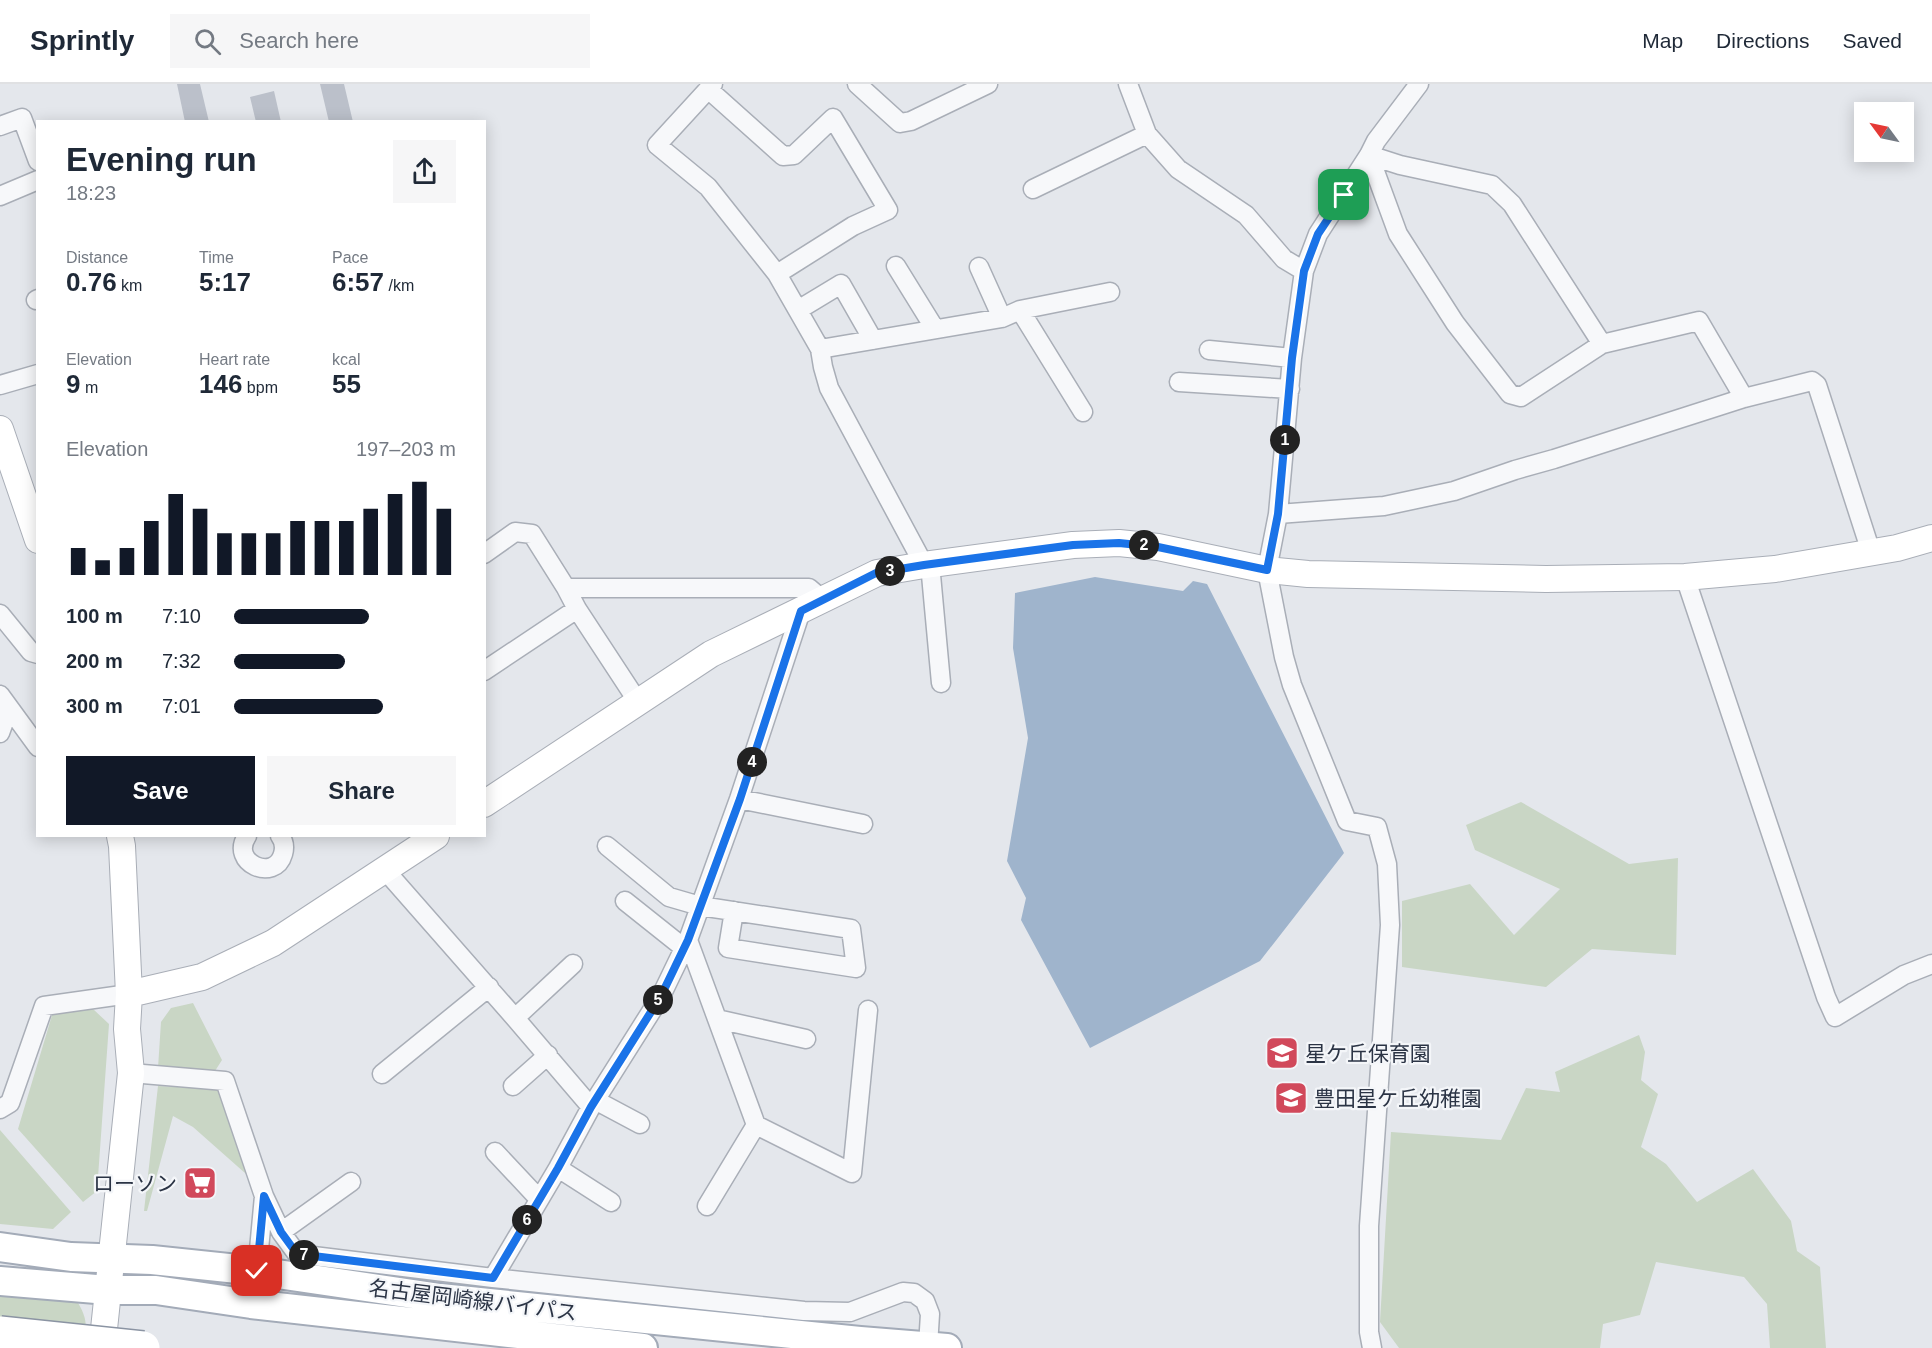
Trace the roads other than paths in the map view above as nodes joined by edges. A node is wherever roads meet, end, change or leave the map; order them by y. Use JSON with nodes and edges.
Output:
{"nodes":[{"id":1,"x":988,"y":84,"type":"edge"},
{"id":2,"x":1128,"y":84,"type":"edge"},
{"id":3,"x":1419,"y":84,"type":"edge"},
{"id":4,"x":711,"y":87,"type":"edge"},
{"id":5,"x":866,"y":87,"type":"edge"},
{"id":6,"x":0,"y":126,"type":"edge"},
{"id":7,"x":1147,"y":134,"type":"junction"},
{"id":8,"x":36,"y":155,"type":"edge"},
{"id":9,"x":1370,"y":156,"type":"junction"},
{"id":10,"x":36,"y":181,"type":"edge"},
{"id":11,"x":1033,"y":189,"type":"dead end"},
{"id":12,"x":0,"y":196,"type":"edge"},
{"id":13,"x":896,"y":266,"type":"dead end"},
{"id":14,"x":979,"y":267,"type":"dead end"},
{"id":15,"x":1304,"y":271,"type":"junction"},
{"id":16,"x":777,"y":274,"type":"junction"},
{"id":17,"x":1110,"y":292,"type":"dead end"},
{"id":18,"x":798,"y":310,"type":"junction"},
{"id":19,"x":1020,"y":310,"type":"junction"},
{"id":20,"x":1002,"y":318,"type":"junction"},
{"id":21,"x":935,"y":329,"type":"junction"},
{"id":22,"x":873,"y":340,"type":"junction"},
{"id":23,"x":1602,"y":344,"type":"junction"},
{"id":24,"x":820,"y":349,"type":"junction"},
{"id":25,"x":1209,"y":350,"type":"dead end"},
{"id":26,"x":1292,"y":358,"type":"junction"},
{"id":27,"x":36,"y":375,"type":"edge"},
{"id":28,"x":1179,"y":382,"type":"dead end"},
{"id":29,"x":0,"y":385,"type":"edge"},
{"id":30,"x":1290,"y":389,"type":"junction"},
{"id":31,"x":1744,"y":398,"type":"junction"},
{"id":32,"x":1083,"y":412,"type":"dead end"},
{"id":33,"x":0,"y":429,"type":"edge"},
{"id":34,"x":1278,"y":514,"type":"junction"},
{"id":35,"x":36,"y":534,"type":"edge"},
{"id":36,"x":1932,"y":538,"type":"edge"},
{"id":37,"x":1871,"y":552,"type":"junction"},
{"id":38,"x":486,"y":553,"type":"edge"},
{"id":39,"x":927,"y":564,"type":"junction"},
{"id":40,"x":1267,"y":570,"type":"junction"},
{"id":41,"x":1685,"y":577,"type":"junction"},
{"id":42,"x":566,"y":588,"type":"junction"},
{"id":43,"x":812,"y":605,"type":"junction"},
{"id":44,"x":577,"y":609,"type":"junction"},
{"id":45,"x":0,"y":614,"type":"edge"},
{"id":46,"x":36,"y":653,"type":"edge"},
{"id":47,"x":486,"y":670,"type":"edge"},
{"id":48,"x":941,"y":683,"type":"dead end"},
{"id":49,"x":4,"y":701,"type":"edge"},
{"id":50,"x":638,"y":702,"type":"junction"},
{"id":51,"x":0,"y":734,"type":"edge"},
{"id":52,"x":36,"y":744,"type":"edge"},
{"id":53,"x":740,"y":799,"type":"junction"},
{"id":54,"x":486,"y":803,"type":"edge"},
{"id":55,"x":863,"y":825,"type":"dead end"},
{"id":56,"x":120,"y":837,"type":"edge"},
{"id":57,"x":247,"y":837,"type":"edge"},
{"id":58,"x":280,"y":837,"type":"edge"},
{"id":59,"x":435,"y":837,"type":"edge"},
{"id":60,"x":607,"y":846,"type":"dead end"},
{"id":61,"x":386,"y":870,"type":"junction"},
{"id":62,"x":626,"y":902,"type":"dead end"},
{"id":63,"x":700,"y":906,"type":"junction"},
{"id":64,"x":734,"y":911,"type":"dead end"},
{"id":65,"x":686,"y":944,"type":"junction"},
{"id":66,"x":573,"y":964,"type":"dead end"},
{"id":67,"x":1932,"y":964,"type":"edge"},
{"id":68,"x":489,"y":987,"type":"junction"},
{"id":69,"x":129,"y":994,"type":"junction"},
{"id":70,"x":868,"y":1010,"type":"dead end"},
{"id":71,"x":516,"y":1018,"type":"junction"},
{"id":72,"x":717,"y":1019,"type":"junction"},
{"id":73,"x":806,"y":1039,"type":"dead end"},
{"id":74,"x":548,"y":1055,"type":"junction"},
{"id":75,"x":131,"y":1074,"type":"junction"},
{"id":76,"x":382,"y":1074,"type":"dead end"},
{"id":77,"x":513,"y":1086,"type":"dead end"},
{"id":78,"x":593,"y":1104,"type":"junction"},
{"id":79,"x":0,"y":1109,"type":"edge"},
{"id":80,"x":640,"y":1124,"type":"dead end"},
{"id":81,"x":756,"y":1125,"type":"junction"},
{"id":82,"x":495,"y":1152,"type":"dead end"},
{"id":83,"x":558,"y":1168,"type":"junction"},
{"id":84,"x":351,"y":1182,"type":"dead end"},
{"id":85,"x":264,"y":1196,"type":"junction"},
{"id":86,"x":539,"y":1199,"type":"junction"},
{"id":87,"x":611,"y":1202,"type":"dead end"},
{"id":88,"x":707,"y":1206,"type":"dead end"},
{"id":89,"x":281,"y":1232,"type":"junction"},
{"id":90,"x":0,"y":1247,"type":"edge"},
{"id":91,"x":112,"y":1257,"type":"junction"},
{"id":92,"x":257,"y":1271,"type":"junction"},
{"id":93,"x":493,"y":1278,"type":"junction"},
{"id":94,"x":0,"y":1281,"type":"edge"},
{"id":95,"x":108,"y":1290,"type":"junction"},
{"id":96,"x":0,"y":1333,"type":"edge"},
{"id":97,"x":938,"y":1347,"type":"edge"},
{"id":98,"x":102,"y":1348,"type":"edge"},
{"id":99,"x":143,"y":1348,"type":"edge"},
{"id":100,"x":643,"y":1348,"type":"edge"},
{"id":101,"x":1372,"y":1348,"type":"edge"}],
"edges":[{"from":1,"to":5,"type":"street"},
{"from":2,"to":7,"type":"street"},
{"from":3,"to":9,"type":"street"},
{"from":4,"to":16,"type":"street"},
{"from":4,"to":16,"type":"street"},
{"from":6,"to":8,"type":"street"},
{"from":7,"to":11,"type":"street"},
{"from":7,"to":15,"type":"street"},
{"from":9,"to":15,"type":"street"},
{"from":9,"to":23,"type":"street"},
{"from":9,"to":23,"type":"street"},
{"from":10,"to":12,"type":"street"},
{"from":13,"to":21,"type":"street"},
{"from":14,"to":20,"type":"street"},
{"from":15,"to":26,"type":"street"},
{"from":16,"to":18,"type":"street"},
{"from":17,"to":19,"type":"street"},
{"from":18,"to":22,"type":"street"},
{"from":18,"to":24,"type":"street"},
{"from":19,"to":20,"type":"street"},
{"from":19,"to":32,"type":"street"},
{"from":20,"to":21,"type":"street"},
{"from":21,"to":22,"type":"street"},
{"from":22,"to":24,"type":"street"},
{"from":23,"to":31,"type":"street"},
{"from":24,"to":39,"type":"street"},
{"from":25,"to":26,"type":"street"},
{"from":26,"to":30,"type":"street"},
{"from":27,"to":29,"type":"street"},
{"from":28,"to":30,"type":"street"},
{"from":30,"to":34,"type":"street"},
{"from":31,"to":34,"type":"street"},
{"from":31,"to":37,"type":"street"},
{"from":33,"to":35,"type":"street"},
{"from":34,"to":40,"type":"street"},
{"from":36,"to":37,"type":"street"},
{"from":37,"to":41,"type":"street"},
{"from":38,"to":42,"type":"street"},
{"from":39,"to":40,"type":"street"},
{"from":39,"to":43,"type":"street"},
{"from":39,"to":48,"type":"street"},
{"from":40,"to":41,"type":"street"},
{"from":40,"to":101,"type":"street"},
{"from":41,"to":67,"type":"street"},
{"from":42,"to":43,"type":"street"},
{"from":42,"to":44,"type":"street"},
{"from":43,"to":50,"type":"street"},
{"from":43,"to":53,"type":"street"},
{"from":44,"to":47,"type":"street"},
{"from":44,"to":50,"type":"street"},
{"from":45,"to":46,"type":"street"},
{"from":49,"to":51,"type":"street"},
{"from":49,"to":52,"type":"street"},
{"from":50,"to":54,"type":"street"},
{"from":53,"to":55,"type":"street"},
{"from":53,"to":63,"type":"street"},
{"from":56,"to":69,"type":"street"},
{"from":57,"to":58,"type":"street"},
{"from":59,"to":61,"type":"street"},
{"from":60,"to":63,"type":"street"},
{"from":61,"to":68,"type":"street"},
{"from":61,"to":69,"type":"street"},
{"from":62,"to":65,"type":"street"},
{"from":63,"to":64,"type":"street"},
{"from":63,"to":65,"type":"street"},
{"from":65,"to":72,"type":"street"},
{"from":65,"to":78,"type":"street"},
{"from":66,"to":71,"type":"street"},
{"from":68,"to":71,"type":"street"},
{"from":68,"to":76,"type":"street"},
{"from":69,"to":75,"type":"street"},
{"from":69,"to":79,"type":"street"},
{"from":70,"to":81,"type":"street"},
{"from":71,"to":74,"type":"street"},
{"from":72,"to":73,"type":"street"},
{"from":72,"to":81,"type":"street"},
{"from":74,"to":77,"type":"street"},
{"from":74,"to":78,"type":"street"},
{"from":75,"to":85,"type":"street"},
{"from":75,"to":91,"type":"street"},
{"from":78,"to":80,"type":"street"},
{"from":78,"to":83,"type":"street"},
{"from":81,"to":88,"type":"street"},
{"from":82,"to":86,"type":"street"},
{"from":83,"to":86,"type":"street"},
{"from":83,"to":87,"type":"street"},
{"from":84,"to":89,"type":"street"},
{"from":85,"to":89,"type":"street"},
{"from":85,"to":92,"type":"street"},
{"from":86,"to":93,"type":"street"},
{"from":89,"to":93,"type":"street"},
{"from":90,"to":91,"type":"main road","name":"名古屋岡崎線バイパス"},
{"from":91,"to":92,"type":"main road","name":"名古屋岡崎線バイパス"},
{"from":91,"to":95,"type":"street"},
{"from":92,"to":97,"type":"main road","name":"名古屋岡崎線バイパス"},
{"from":93,"to":97,"type":"street"},
{"from":94,"to":95,"type":"main road","name":"名古屋岡崎線バイパス"},
{"from":95,"to":98,"type":"street"},
{"from":95,"to":100,"type":"main road","name":"名古屋岡崎線バイパス"},
{"from":96,"to":99,"type":"highway","bridge":true}]}
